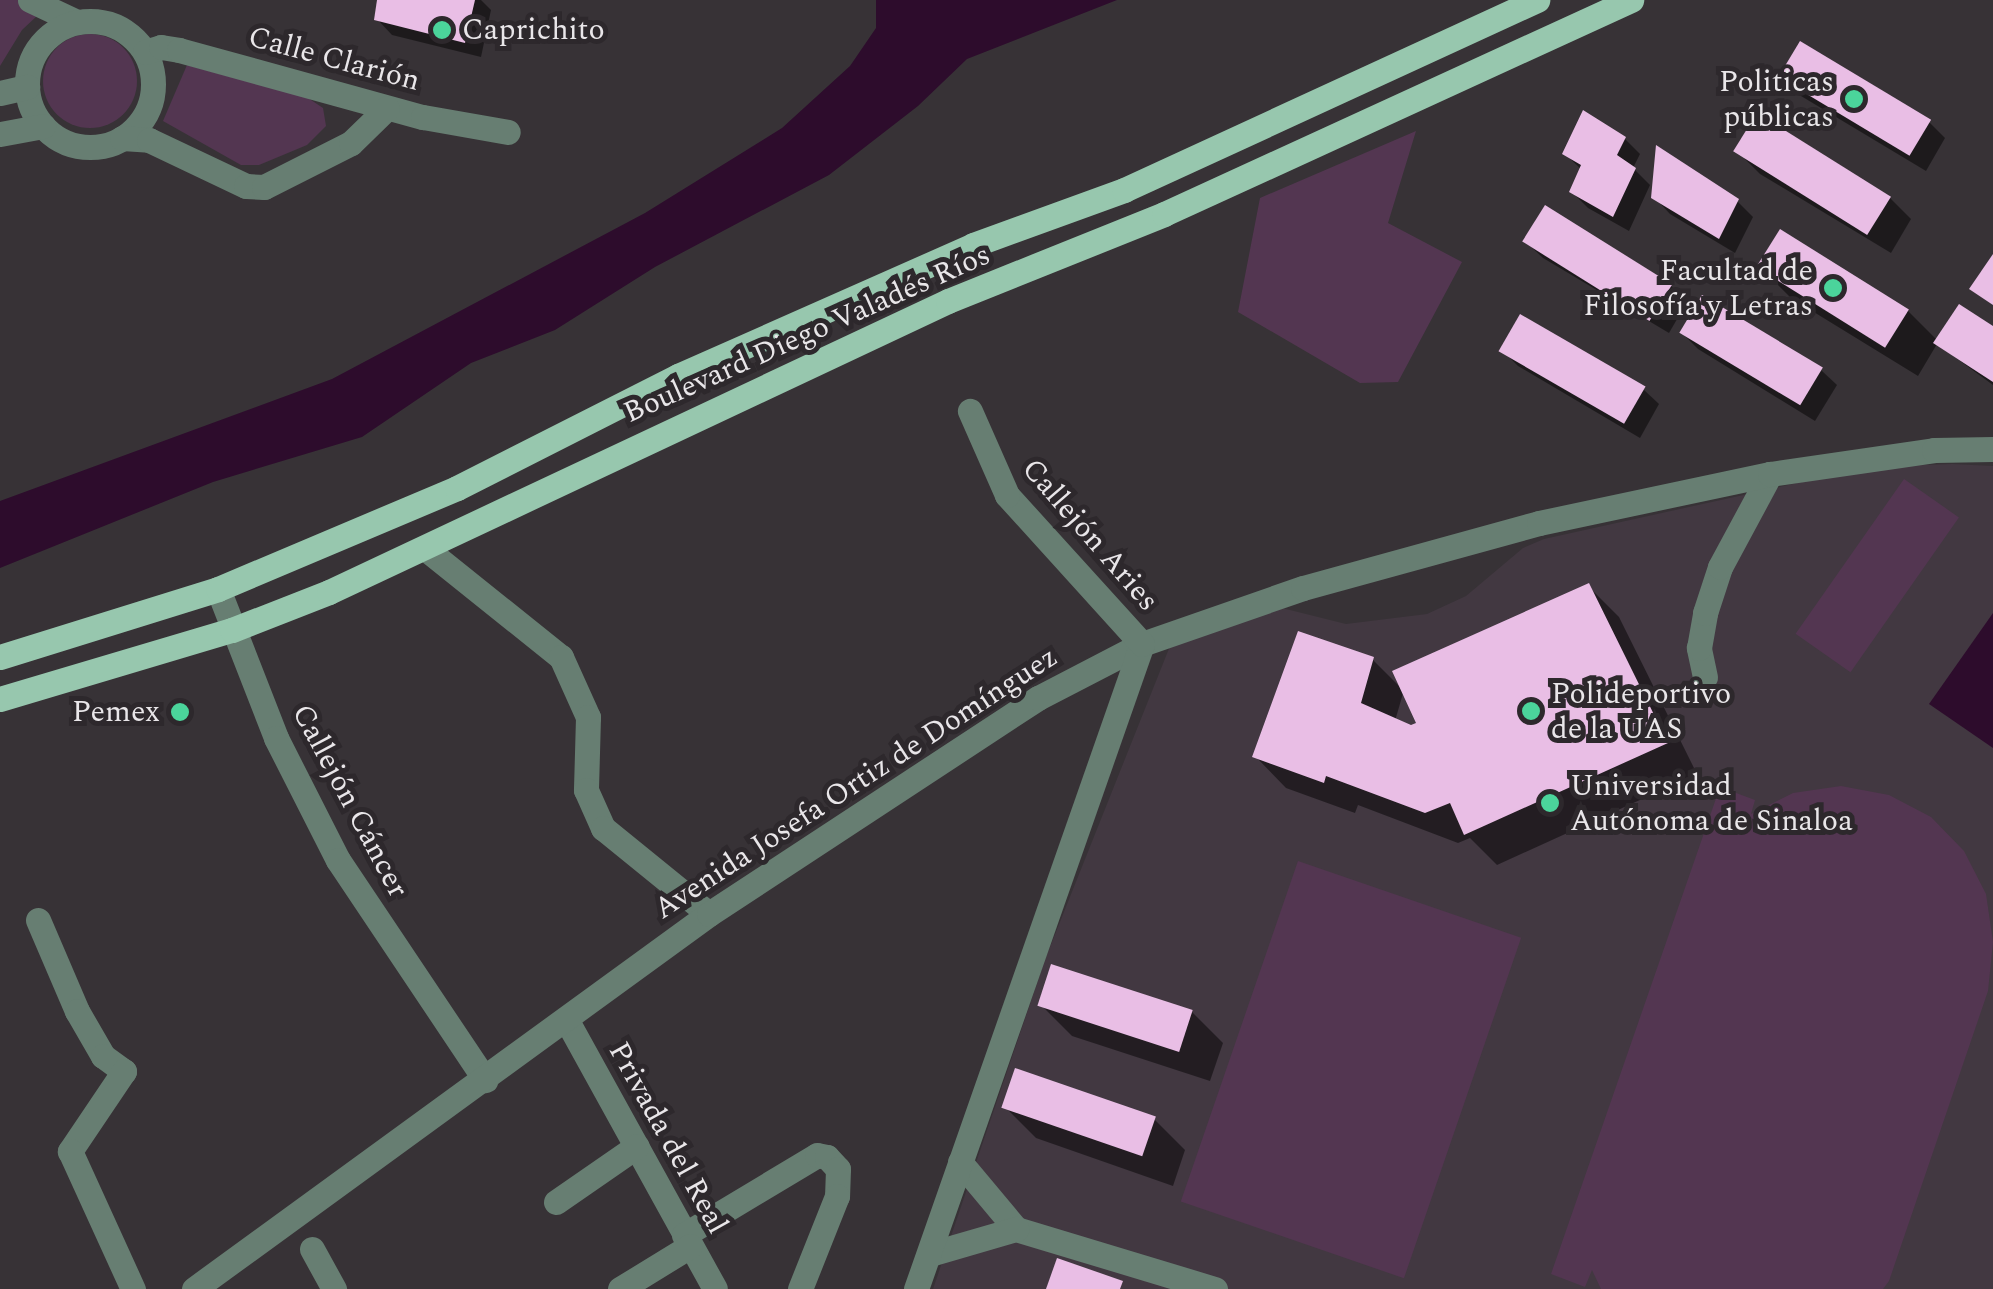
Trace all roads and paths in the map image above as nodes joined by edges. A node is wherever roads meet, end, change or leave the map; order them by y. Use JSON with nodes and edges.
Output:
{"nodes":[{"id":1,"x":30,"y":0,"type":"edge"},
{"id":2,"x":1537,"y":0,"type":"edge"},
{"id":3,"x":1631,"y":0,"type":"edge"},
{"id":4,"x":77,"y":22,"type":"junction"},
{"id":5,"x":145,"y":52,"type":"junction"},
{"id":6,"x":27,"y":88,"type":"junction"},
{"id":7,"x":0,"y":93,"type":"edge"},
{"id":8,"x":387,"y":108,"type":"junction"},
{"id":9,"x":43,"y":126,"type":"junction"},
{"id":10,"x":508,"y":132,"type":"dead end"},
{"id":11,"x":0,"y":134,"type":"edge"},
{"id":12,"x":122,"y":138,"type":"junction"},
{"id":13,"x":970,"y":412,"type":"dead end"},
{"id":14,"x":1993,"y":449,"type":"edge"},
{"id":15,"x":1770,"y":474,"type":"junction"},
{"id":16,"x":426,"y":549,"type":"junction"},
{"id":17,"x":218,"y":589,"type":"junction"},
{"id":18,"x":232,"y":630,"type":"junction"},
{"id":19,"x":1142,"y":644,"type":"junction"},
{"id":20,"x":0,"y":647,"type":"edge"},
{"id":21,"x":36,"y":648,"type":"junction"},
{"id":22,"x":0,"y":658,"type":"edge"},
{"id":23,"x":1704,"y":677,"type":"dead end"},
{"id":24,"x":0,"y":700,"type":"edge"},
{"id":25,"x":709,"y":914,"type":"junction"},
{"id":26,"x":38,"y":920,"type":"dead end"},
{"id":27,"x":566,"y":1019,"type":"junction"},
{"id":28,"x":485,"y":1080,"type":"junction"},
{"id":29,"x":636,"y":1146,"type":"junction"},
{"id":30,"x":960,"y":1162,"type":"junction"},
{"id":31,"x":556,"y":1202,"type":"dead end"},
{"id":32,"x":1016,"y":1229,"type":"junction"},
{"id":33,"x":687,"y":1240,"type":"junction"},
{"id":34,"x":312,"y":1250,"type":"dead end"},
{"id":35,"x":930,"y":1254,"type":"junction"},
{"id":36,"x":133,"y":1289,"type":"edge"},
{"id":37,"x":194,"y":1289,"type":"edge"},
{"id":38,"x":334,"y":1289,"type":"edge"},
{"id":39,"x":620,"y":1289,"type":"edge"},
{"id":40,"x":715,"y":1289,"type":"edge"},
{"id":41,"x":800,"y":1289,"type":"edge"},
{"id":42,"x":916,"y":1289,"type":"edge"},
{"id":43,"x":1215,"y":1289,"type":"edge"}],
"edges":[{"from":1,"to":4,"type":"street"},
{"from":2,"to":17,"type":"main road","name":"Boulevard Diego Valadés Ríos"},
{"from":3,"to":16,"type":"main road","name":"Boulevard Diego Valadés Ríos"},
{"from":4,"to":5,"type":"street"},
{"from":4,"to":6,"type":"street"},
{"from":5,"to":8,"type":"street","name":"Calle Clarión"},
{"from":5,"to":12,"type":"street"},
{"from":6,"to":7,"type":"street"},
{"from":6,"to":9,"type":"street"},
{"from":8,"to":10,"type":"street","name":"Calle Clarión"},
{"from":8,"to":12,"type":"street"},
{"from":9,"to":11,"type":"street"},
{"from":9,"to":12,"type":"street"},
{"from":13,"to":19,"type":"street","name":"Callejón Aries"},
{"from":14,"to":15,"type":"street","name":"Avenida Josefa Ortiz de Domínguez"},
{"from":15,"to":19,"type":"street","name":"Avenida Josefa Ortiz de Domínguez"},
{"from":15,"to":23,"type":"street"},
{"from":16,"to":18,"type":"main road","name":"Boulevard Diego Valadés Ríos"},
{"from":16,"to":25,"type":"street"},
{"from":17,"to":18,"type":"street","name":"Callejón Cáncer"},
{"from":17,"to":21,"type":"main road","name":"Boulevard Diego Valadés Ríos"},
{"from":18,"to":24,"type":"main road","name":"Boulevard Diego Valadés Ríos"},
{"from":18,"to":28,"type":"street","name":"Callejón Cáncer"},
{"from":19,"to":25,"type":"street","name":"Avenida Josefa Ortiz de Domínguez"},
{"from":19,"to":30,"type":"street"},
{"from":20,"to":21,"type":"main road"},
{"from":21,"to":22,"type":"main road","name":"Boulevard Diego Valadés Ríos"},
{"from":25,"to":27,"type":"street","name":"Avenida Josefa Ortiz de Domínguez"},
{"from":26,"to":36,"type":"street"},
{"from":27,"to":28,"type":"street","name":"Avenida Josefa Ortiz de Domínguez"},
{"from":27,"to":29,"type":"street","name":"Privada del Real"},
{"from":28,"to":37,"type":"street","name":"Avenida Josefa Ortiz de Domínguez"},
{"from":29,"to":31,"type":"street"},
{"from":29,"to":33,"type":"street","name":"Privada del Real"},
{"from":30,"to":32,"type":"street"},
{"from":30,"to":35,"type":"street"},
{"from":32,"to":35,"type":"street"},
{"from":32,"to":43,"type":"street"},
{"from":33,"to":39,"type":"street"},
{"from":33,"to":40,"type":"street","name":"Privada del Real"},
{"from":33,"to":41,"type":"street"},
{"from":34,"to":38,"type":"street"},
{"from":35,"to":42,"type":"street"}]}
